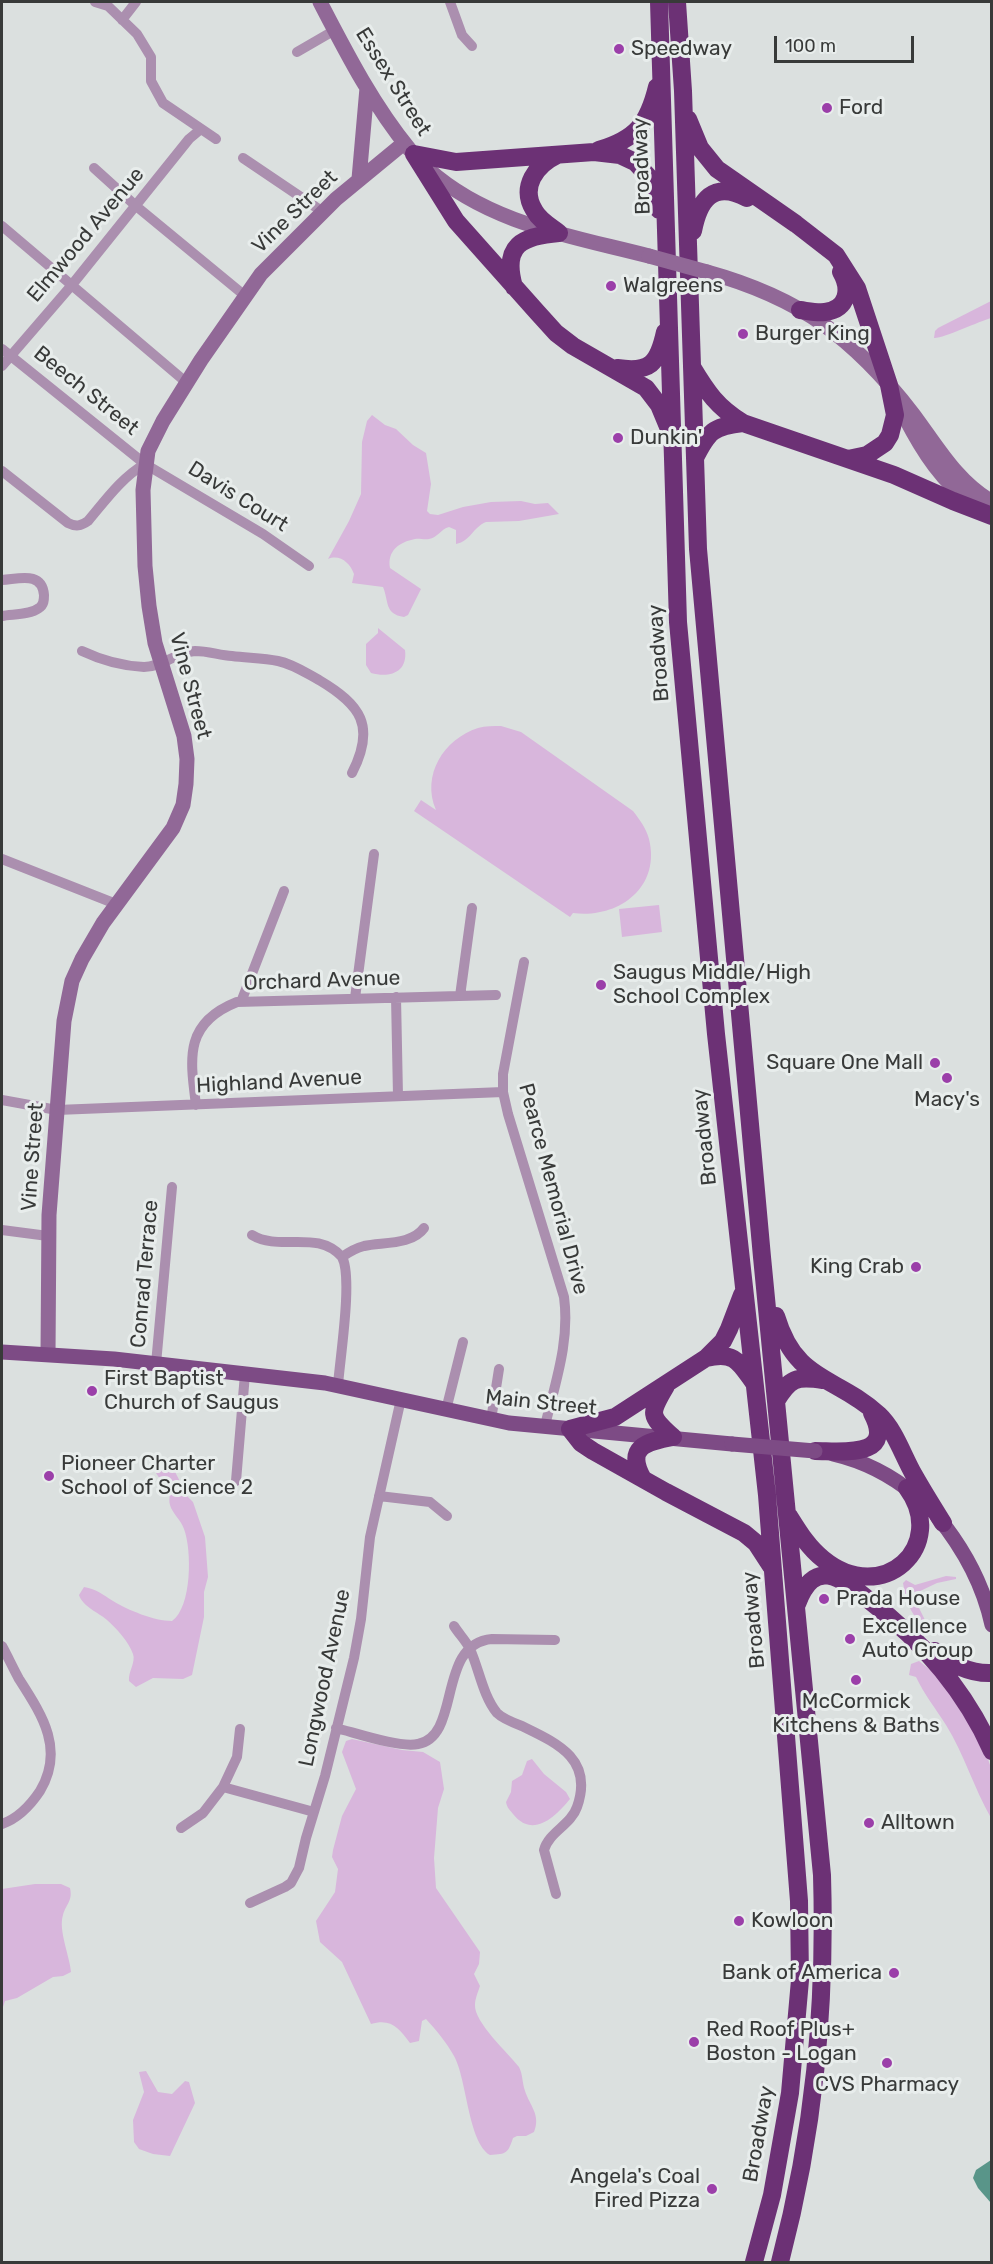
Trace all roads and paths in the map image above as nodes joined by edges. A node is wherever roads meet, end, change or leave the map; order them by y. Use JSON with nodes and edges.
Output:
{"nodes":[{"id":1,"x":95,"y":2,"type":"edge"},
{"id":2,"x":136,"y":2,"type":"edge"},
{"id":3,"x":320,"y":2,"type":"edge"},
{"id":4,"x":450,"y":2,"type":"edge"},
{"id":5,"x":659,"y":2,"type":"edge"},
{"id":6,"x":677,"y":2,"type":"edge"},
{"id":7,"x":122,"y":20,"type":"junction"},
{"id":8,"x":335,"y":30,"type":"junction"},
{"id":9,"x":472,"y":46,"type":"dead end"},
{"id":10,"x":297,"y":52,"type":"dead end"},
{"id":11,"x":662,"y":68,"type":"junction"},
{"id":12,"x":367,"y":88,"type":"junction"},
{"id":13,"x":683,"y":106,"type":"junction"},
{"id":14,"x":201,"y":129,"type":"junction"},
{"id":15,"x":216,"y":140,"type":"dead end"},
{"id":16,"x":409,"y":149,"type":"junction"},
{"id":17,"x":594,"y":152,"type":"junction"},
{"id":18,"x":558,"y":155,"type":"junction"},
{"id":19,"x":243,"y":158,"type":"dead end"},
{"id":20,"x":94,"y":168,"type":"dead end"},
{"id":21,"x":359,"y":179,"type":"junction"},
{"id":22,"x":136,"y":206,"type":"junction"},
{"id":23,"x":323,"y":212,"type":"junction"},
{"id":24,"x":2,"y":226,"type":"edge"},
{"id":25,"x":559,"y":233,"type":"junction"},
{"id":26,"x":668,"y":253,"type":"junction"},
{"id":27,"x":688,"y":256,"type":"junction"},
{"id":28,"x":71,"y":286,"type":"junction"},
{"id":29,"x":514,"y":288,"type":"junction"},
{"id":30,"x":244,"y":295,"type":"junction"},
{"id":31,"x":669,"y":310,"type":"junction"},
{"id":32,"x":800,"y":310,"type":"junction"},
{"id":33,"x":6,"y":352,"type":"edge"},
{"id":34,"x":691,"y":365,"type":"junction"},
{"id":35,"x":2,"y":366,"type":"edge"},
{"id":36,"x":612,"y":368,"type":"junction"},
{"id":37,"x":187,"y":383,"type":"junction"},
{"id":38,"x":889,"y":385,"type":"junction"},
{"id":39,"x":743,"y":423,"type":"junction"},
{"id":40,"x":673,"y":443,"type":"junction"},
{"id":41,"x":848,"y":459,"type":"junction"},
{"id":42,"x":694,"y":461,"type":"junction"},
{"id":43,"x":145,"y":464,"type":"junction"},
{"id":44,"x":2,"y":471,"type":"edge"},
{"id":45,"x":992,"y":502,"type":"edge"},
{"id":46,"x":992,"y":516,"type":"edge"},
{"id":47,"x":309,"y":566,"type":"dead end"},
{"id":48,"x":2,"y":580,"type":"edge"},
{"id":49,"x":2,"y":616,"type":"edge"},
{"id":50,"x":82,"y":651,"type":"dead end"},
{"id":51,"x":162,"y":664,"type":"junction"},
{"id":52,"x":352,"y":773,"type":"dead end"},
{"id":53,"x":374,"y":854,"type":"dead end"},
{"id":54,"x":2,"y":860,"type":"edge"},
{"id":55,"x":284,"y":891,"type":"dead end"},
{"id":56,"x":116,"y":904,"type":"junction"},
{"id":57,"x":472,"y":908,"type":"dead end"},
{"id":58,"x":524,"y":962,"type":"dead end"},
{"id":59,"x":496,"y":995,"type":"dead end"},
{"id":60,"x":460,"y":996,"type":"junction"},
{"id":61,"x":396,"y":997,"type":"junction"},
{"id":62,"x":355,"y":998,"type":"junction"},
{"id":63,"x":241,"y":1002,"type":"junction"},
{"id":64,"x":503,"y":1092,"type":"junction"},
{"id":65,"x":399,"y":1096,"type":"junction"},
{"id":66,"x":2,"y":1100,"type":"edge"},
{"id":67,"x":196,"y":1105,"type":"junction"},
{"id":68,"x":57,"y":1110,"type":"junction"},
{"id":69,"x":172,"y":1187,"type":"dead end"},
{"id":70,"x":423,"y":1228,"type":"dead end"},
{"id":71,"x":2,"y":1230,"type":"edge"},
{"id":72,"x":252,"y":1235,"type":"dead end"},
{"id":73,"x":48,"y":1236,"type":"junction"},
{"id":74,"x":342,"y":1257,"type":"junction"},
{"id":75,"x":764,"y":1276,"type":"junction"},
{"id":76,"x":745,"y":1286,"type":"junction"},
{"id":77,"x":463,"y":1342,"type":"dead end"},
{"id":78,"x":2,"y":1352,"type":"edge"},
{"id":79,"x":48,"y":1354,"type":"junction"},
{"id":80,"x":706,"y":1358,"type":"junction"},
{"id":81,"x":156,"y":1364,"type":"junction"},
{"id":82,"x":500,"y":1369,"type":"dead end"},
{"id":83,"x":245,"y":1374,"type":"junction"},
{"id":84,"x":825,"y":1381,"type":"junction"},
{"id":85,"x":667,"y":1384,"type":"junction"},
{"id":86,"x":755,"y":1384,"type":"junction"},
{"id":87,"x":338,"y":1385,"type":"junction"},
{"id":88,"x":401,"y":1399,"type":"junction"},
{"id":89,"x":776,"y":1401,"type":"junction"},
{"id":90,"x":870,"y":1409,"type":"junction"},
{"id":91,"x":446,"y":1410,"type":"junction"},
{"id":92,"x":491,"y":1420,"type":"junction"},
{"id":93,"x":545,"y":1426,"type":"junction"},
{"id":94,"x":570,"y":1429,"type":"junction"},
{"id":95,"x":673,"y":1437,"type":"junction"},
{"id":96,"x":815,"y":1451,"type":"junction"},
{"id":97,"x":643,"y":1479,"type":"junction"},
{"id":98,"x":236,"y":1481,"type":"dead end"},
{"id":99,"x":907,"y":1488,"type":"junction"},
{"id":100,"x":379,"y":1496,"type":"junction"},
{"id":101,"x":768,"y":1510,"type":"junction"},
{"id":102,"x":787,"y":1513,"type":"junction"},
{"id":103,"x":447,"y":1516,"type":"dead end"},
{"id":104,"x":943,"y":1523,"type":"junction"},
{"id":105,"x":730,"y":1525,"type":"junction"},
{"id":106,"x":772,"y":1567,"type":"junction"},
{"id":107,"x":797,"y":1604,"type":"junction"},
{"id":108,"x":992,"y":1625,"type":"edge"},
{"id":109,"x":454,"y":1626,"type":"dead end"},
{"id":110,"x":905,"y":1628,"type":"junction"},
{"id":111,"x":555,"y":1640,"type":"dead end"},
{"id":112,"x":2,"y":1646,"type":"edge"},
{"id":113,"x":469,"y":1647,"type":"junction"},
{"id":114,"x":992,"y":1673,"type":"edge"},
{"id":115,"x":336,"y":1728,"type":"junction"},
{"id":116,"x":240,"y":1729,"type":"dead end"},
{"id":117,"x":992,"y":1751,"type":"edge"},
{"id":118,"x":223,"y":1787,"type":"junction"},
{"id":119,"x":314,"y":1812,"type":"junction"},
{"id":120,"x":2,"y":1824,"type":"edge"},
{"id":121,"x":181,"y":1828,"type":"dead end"},
{"id":122,"x":556,"y":1894,"type":"dead end"},
{"id":123,"x":250,"y":1903,"type":"dead end"},
{"id":124,"x":754,"y":2262,"type":"edge"},
{"id":125,"x":780,"y":2262,"type":"edge"}],
"edges":[{"from":1,"to":7,"type":"street"},
{"from":2,"to":7,"type":"street"},
{"from":3,"to":8,"type":"street","name":"Essex Street"},
{"from":4,"to":9,"type":"street"},
{"from":5,"to":11,"type":"highway","name":"Broadway"},
{"from":6,"to":13,"type":"highway","name":"Broadway"},
{"from":7,"to":14,"type":"street"},
{"from":8,"to":10,"type":"street"},
{"from":8,"to":12,"type":"street","name":"Essex Street"},
{"from":11,"to":17,"type":"highway"},
{"from":11,"to":26,"type":"highway","name":"Broadway"},
{"from":12,"to":16,"type":"street","name":"Essex Street"},
{"from":12,"to":21,"type":"street","name":"Vine Street"},
{"from":13,"to":27,"type":"highway","name":"Broadway"},
{"from":13,"to":38,"type":"highway"},
{"from":14,"to":15,"type":"street"},
{"from":14,"to":22,"type":"street","name":"Elmwood Avenue"},
{"from":16,"to":18,"type":"highway"},
{"from":16,"to":21,"type":"street","name":"Vine Street"},
{"from":16,"to":25,"type":"street","name":"Essex Street"},
{"from":16,"to":29,"type":"highway"},
{"from":17,"to":18,"type":"highway"},
{"from":17,"to":26,"type":"highway"},
{"from":18,"to":25,"type":"highway"},
{"from":19,"to":23,"type":"street"},
{"from":20,"to":22,"type":"street"},
{"from":21,"to":23,"type":"street","name":"Vine Street"},
{"from":22,"to":28,"type":"street","name":"Elmwood Avenue"},
{"from":22,"to":30,"type":"street"},
{"from":23,"to":30,"type":"street","name":"Vine Street"},
{"from":24,"to":28,"type":"street"},
{"from":25,"to":29,"type":"highway"},
{"from":25,"to":32,"type":"street","name":"Essex Street","bridge":true},
{"from":26,"to":31,"type":"highway","name":"Broadway"},
{"from":27,"to":32,"type":"highway"},
{"from":27,"to":34,"type":"highway","name":"Broadway"},
{"from":28,"to":33,"type":"street","name":"Elmwood Avenue"},
{"from":28,"to":37,"type":"street"},
{"from":29,"to":36,"type":"highway"},
{"from":30,"to":37,"type":"street","name":"Vine Street"},
{"from":31,"to":36,"type":"highway"},
{"from":31,"to":40,"type":"highway","name":"Broadway"},
{"from":32,"to":38,"type":"street","name":"Essex Street"},
{"from":33,"to":35,"type":"street","name":"Elmwood Avenue"},
{"from":33,"to":43,"type":"street","name":"Beech Street"},
{"from":34,"to":39,"type":"highway"},
{"from":34,"to":42,"type":"highway","name":"Broadway"},
{"from":36,"to":40,"type":"highway"},
{"from":37,"to":43,"type":"street","name":"Vine Street"},
{"from":38,"to":41,"type":"highway"},
{"from":38,"to":45,"type":"street","name":"Essex Street"},
{"from":38,"to":46,"type":"street","name":"Essex Street"},
{"from":39,"to":41,"type":"highway"},
{"from":39,"to":42,"type":"highway"},
{"from":40,"to":76,"type":"highway","name":"Broadway"},
{"from":41,"to":46,"type":"highway"},
{"from":42,"to":75,"type":"highway","name":"Broadway"},
{"from":43,"to":44,"type":"street"},
{"from":43,"to":47,"type":"street","name":"Davis Court"},
{"from":43,"to":51,"type":"street","name":"Vine Street"},
{"from":48,"to":49,"type":"street"},
{"from":50,"to":51,"type":"street"},
{"from":51,"to":52,"type":"street"},
{"from":51,"to":56,"type":"street","name":"Vine Street"},
{"from":53,"to":62,"type":"street"},
{"from":54,"to":56,"type":"street"},
{"from":55,"to":63,"type":"street"},
{"from":56,"to":68,"type":"street","name":"Vine Street"},
{"from":57,"to":60,"type":"street"},
{"from":58,"to":64,"type":"street","name":"Pearce Memorial Drive"},
{"from":59,"to":60,"type":"street","name":"Orchard Avenue"},
{"from":60,"to":61,"type":"street","name":"Orchard Avenue"},
{"from":61,"to":62,"type":"street","name":"Orchard Avenue"},
{"from":61,"to":65,"type":"street"},
{"from":62,"to":63,"type":"street","name":"Orchard Avenue"},
{"from":63,"to":67,"type":"street","name":"Orchard Avenue"},
{"from":64,"to":65,"type":"street","name":"Highland Avenue"},
{"from":64,"to":93,"type":"street","name":"Pearce Memorial Drive"},
{"from":65,"to":67,"type":"street","name":"Highland Avenue"},
{"from":66,"to":68,"type":"street","name":"Highland Avenue"},
{"from":67,"to":68,"type":"street","name":"Highland Avenue"},
{"from":68,"to":73,"type":"street","name":"Vine Street"},
{"from":69,"to":81,"type":"street","name":"Conrad Terrace"},
{"from":70,"to":74,"type":"street"},
{"from":71,"to":73,"type":"street"},
{"from":72,"to":74,"type":"street"},
{"from":73,"to":79,"type":"street","name":"Vine Street"},
{"from":74,"to":87,"type":"street"},
{"from":75,"to":84,"type":"highway"},
{"from":75,"to":89,"type":"highway","name":"Broadway"},
{"from":76,"to":80,"type":"highway"},
{"from":76,"to":86,"type":"highway","name":"Broadway"},
{"from":77,"to":91,"type":"street"},
{"from":78,"to":79,"type":"main road","name":"Main Street"},
{"from":79,"to":81,"type":"main road","name":"Main Street"},
{"from":80,"to":85,"type":"highway"},
{"from":80,"to":86,"type":"highway"},
{"from":81,"to":83,"type":"main road","name":"Main Street"},
{"from":82,"to":92,"type":"street"},
{"from":83,"to":87,"type":"main road","name":"Main Street"},
{"from":83,"to":98,"type":"street"},
{"from":84,"to":89,"type":"highway"},
{"from":84,"to":90,"type":"highway"},
{"from":85,"to":94,"type":"highway"},
{"from":85,"to":95,"type":"highway"},
{"from":86,"to":101,"type":"highway","name":"Broadway"},
{"from":87,"to":88,"type":"main road","name":"Main Street"},
{"from":88,"to":91,"type":"main road","name":"Main Street"},
{"from":88,"to":100,"type":"street","name":"Longwood Avenue"},
{"from":89,"to":102,"type":"highway","name":"Broadway"},
{"from":90,"to":96,"type":"highway"},
{"from":90,"to":104,"type":"highway"},
{"from":91,"to":92,"type":"main road","name":"Main Street"},
{"from":92,"to":93,"type":"main road","name":"Main Street"},
{"from":93,"to":94,"type":"main road","name":"Main Street"},
{"from":94,"to":95,"type":"main road","name":"Main Street"},
{"from":94,"to":97,"type":"highway"},
{"from":95,"to":96,"type":"main road","name":"Main Street","bridge":true},
{"from":95,"to":97,"type":"highway"},
{"from":96,"to":99,"type":"main road","name":"Main Street"},
{"from":97,"to":105,"type":"highway"},
{"from":99,"to":102,"type":"highway"},
{"from":99,"to":104,"type":"main road","name":"Main Street"},
{"from":100,"to":103,"type":"street"},
{"from":100,"to":115,"type":"street","name":"Longwood Avenue"},
{"from":101,"to":105,"type":"highway"},
{"from":101,"to":106,"type":"highway","name":"Broadway"},
{"from":102,"to":107,"type":"highway","name":"Broadway"},
{"from":104,"to":108,"type":"main road","name":"Main Street"},
{"from":105,"to":106,"type":"highway"},
{"from":106,"to":124,"type":"highway","name":"Broadway"},
{"from":107,"to":110,"type":"highway"},
{"from":107,"to":125,"type":"highway","name":"Broadway"},
{"from":109,"to":113,"type":"street"},
{"from":110,"to":114,"type":"highway"},
{"from":110,"to":117,"type":"highway"},
{"from":111,"to":113,"type":"street"},
{"from":112,"to":120,"type":"street"},
{"from":113,"to":115,"type":"street"},
{"from":113,"to":122,"type":"street"},
{"from":115,"to":119,"type":"street","name":"Longwood Avenue"},
{"from":116,"to":118,"type":"street"},
{"from":118,"to":119,"type":"street"},
{"from":118,"to":121,"type":"street"},
{"from":119,"to":123,"type":"street","name":"Longwood Avenue"}]}
